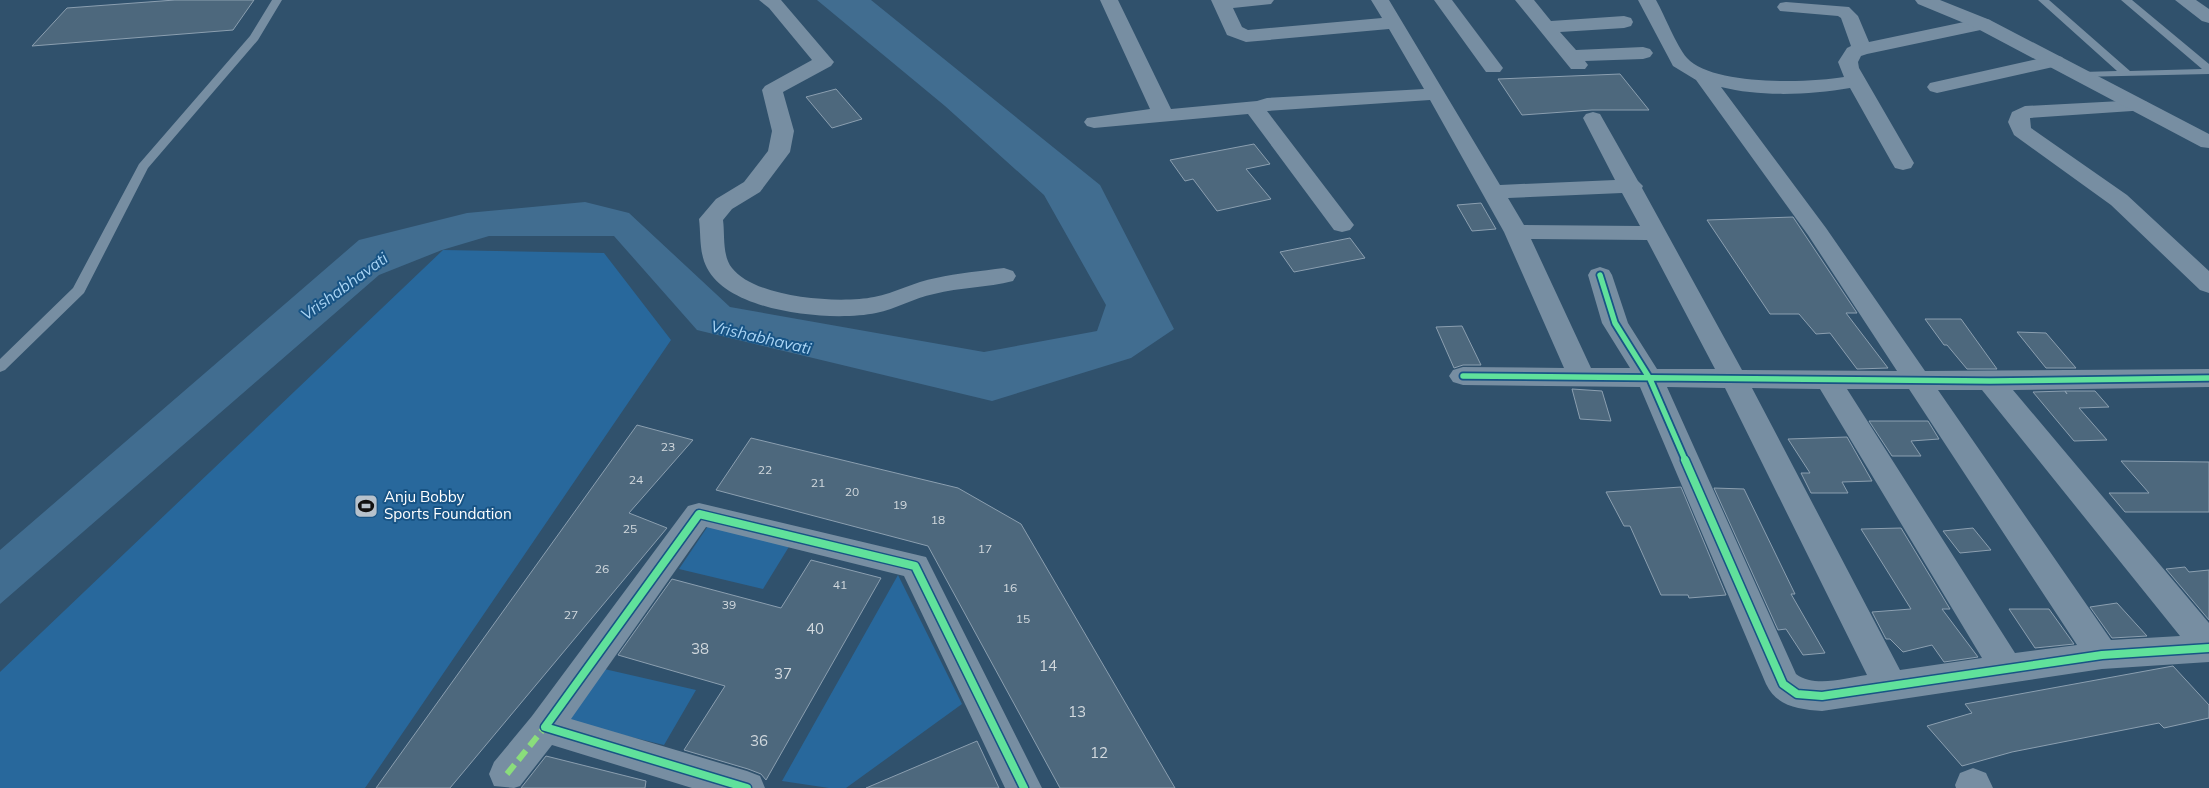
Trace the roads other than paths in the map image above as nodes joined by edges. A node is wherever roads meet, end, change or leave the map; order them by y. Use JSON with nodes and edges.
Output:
{"nodes":[{"id":1,"x":276,"y":0,"type":"edge"},
{"id":2,"x":768,"y":0,"type":"edge"},
{"id":3,"x":1109,"y":0,"type":"edge"},
{"id":4,"x":1264,"y":0,"type":"edge"},
{"id":5,"x":1380,"y":0,"type":"edge"},
{"id":6,"x":1443,"y":0,"type":"edge"},
{"id":7,"x":1524,"y":0,"type":"edge"},
{"id":8,"x":1647,"y":0,"type":"edge"},
{"id":9,"x":1924,"y":0,"type":"edge"},
{"id":10,"x":2043,"y":0,"type":"edge"},
{"id":11,"x":2126,"y":0,"type":"edge"},
{"id":12,"x":2184,"y":0,"type":"edge"},
{"id":13,"x":1221,"y":2,"type":"edge"},
{"id":14,"x":1843,"y":5,"type":"edge"},
{"id":15,"x":1786,"y":7,"type":"dead end"},
{"id":16,"x":2209,"y":18,"type":"edge"},
{"id":17,"x":1624,"y":22,"type":"dead end"},
{"id":18,"x":1394,"y":23,"type":"junction"},
{"id":19,"x":1983,"y":24,"type":"junction"},
{"id":20,"x":1546,"y":27,"type":"junction"},
{"id":21,"x":1862,"y":49,"type":"junction"},
{"id":22,"x":1643,"y":53,"type":"dead end"},
{"id":23,"x":2055,"y":62,"type":"junction"},
{"id":24,"x":1493,"y":68,"type":"dead end"},
{"id":25,"x":2209,"y":69,"type":"edge"},
{"id":26,"x":2127,"y":74,"type":"junction"},
{"id":27,"x":1702,"y":76,"type":"junction"},
{"id":28,"x":2082,"y":76,"type":"junction"},
{"id":29,"x":1856,"y":81,"type":"junction"},
{"id":30,"x":1937,"y":87,"type":"dead end"},
{"id":31,"x":1436,"y":94,"type":"junction"},
{"id":32,"x":2140,"y":106,"type":"junction"},
{"id":33,"x":1257,"y":107,"type":"junction"},
{"id":34,"x":1162,"y":114,"type":"junction"},
{"id":35,"x":1593,"y":118,"type":"dead end"},
{"id":36,"x":1094,"y":122,"type":"dead end"},
{"id":37,"x":2209,"y":142,"type":"edge"},
{"id":38,"x":1903,"y":163,"type":"dead end"},
{"id":39,"x":1632,"y":186,"type":"junction"},
{"id":40,"x":1492,"y":192,"type":"junction"},
{"id":41,"x":1342,"y":225,"type":"dead end"},
{"id":42,"x":1516,"y":232,"type":"junction"},
{"id":43,"x":1654,"y":233,"type":"junction"},
{"id":44,"x":1600,"y":275,"type":"dead end"},
{"id":45,"x":1004,"y":276,"type":"dead end"},
{"id":46,"x":2209,"y":285,"type":"edge"},
{"id":47,"x":0,"y":367,"type":"edge"},
{"id":48,"x":1582,"y":375,"type":"junction"},
{"id":49,"x":1463,"y":376,"type":"dead end"},
{"id":50,"x":1733,"y":377,"type":"junction"},
{"id":51,"x":2209,"y":378,"type":"edge"},
{"id":52,"x":1650,"y":379,"type":"junction"},
{"id":53,"x":1915,"y":379,"type":"junction"},
{"id":54,"x":1828,"y":380,"type":"junction"},
{"id":55,"x":1990,"y":381,"type":"junction"},
{"id":56,"x":2209,"y":648,"type":"edge"},
{"id":57,"x":2102,"y":655,"type":"junction"},
{"id":58,"x":2006,"y":668,"type":"junction"},
{"id":59,"x":1890,"y":685,"type":"junction"},
{"id":60,"x":545,"y":727,"type":"junction"},
{"id":61,"x":507,"y":774,"type":"dead end"},
{"id":62,"x":747,"y":788,"type":"edge"},
{"id":63,"x":1024,"y":788,"type":"edge"}],
"edges":[{"from":1,"to":47,"type":"lane"},
{"from":2,"to":45,"type":"street"},
{"from":3,"to":34,"type":"street"},
{"from":4,"to":13,"type":"street"},
{"from":5,"to":18,"type":"street"},
{"from":6,"to":24,"type":"street"},
{"from":7,"to":20,"type":"street"},
{"from":8,"to":27,"type":"street"},
{"from":9,"to":19,"type":"street"},
{"from":10,"to":26,"type":"lane"},
{"from":11,"to":25,"type":"lane"},
{"from":12,"to":16,"type":"street"},
{"from":13,"to":18,"type":"street"},
{"from":14,"to":15,"type":"street"},
{"from":14,"to":21,"type":"street"},
{"from":17,"to":20,"type":"street"},
{"from":18,"to":31,"type":"street"},
{"from":19,"to":21,"type":"street"},
{"from":19,"to":23,"type":"street"},
{"from":20,"to":22,"type":"street"},
{"from":21,"to":29,"type":"street"},
{"from":23,"to":28,"type":"street"},
{"from":23,"to":30,"type":"street"},
{"from":25,"to":26,"type":"lane"},
{"from":26,"to":28,"type":"lane"},
{"from":27,"to":29,"type":"street"},
{"from":27,"to":53,"type":"street"},
{"from":28,"to":32,"type":"street"},
{"from":29,"to":38,"type":"street"},
{"from":31,"to":33,"type":"street"},
{"from":31,"to":40,"type":"street"},
{"from":32,"to":37,"type":"street"},
{"from":32,"to":46,"type":"street"},
{"from":33,"to":34,"type":"street"},
{"from":33,"to":41,"type":"street"},
{"from":34,"to":36,"type":"street"},
{"from":35,"to":39,"type":"street"},
{"from":39,"to":40,"type":"street"},
{"from":39,"to":43,"type":"street"},
{"from":40,"to":42,"type":"street"},
{"from":42,"to":43,"type":"street"},
{"from":42,"to":48,"type":"street"},
{"from":43,"to":50,"type":"street"},
{"from":44,"to":52,"type":"street"},
{"from":48,"to":49,"type":"street"},
{"from":48,"to":52,"type":"street"},
{"from":50,"to":52,"type":"street"},
{"from":50,"to":54,"type":"street"},
{"from":50,"to":59,"type":"street"},
{"from":51,"to":55,"type":"street"},
{"from":52,"to":59,"type":"street"},
{"from":53,"to":54,"type":"street"},
{"from":53,"to":55,"type":"street"},
{"from":53,"to":57,"type":"street"},
{"from":54,"to":58,"type":"street"},
{"from":55,"to":56,"type":"street"},
{"from":56,"to":57,"type":"street"},
{"from":57,"to":58,"type":"street"},
{"from":58,"to":59,"type":"street"},
{"from":60,"to":61,"type":"street"},
{"from":60,"to":62,"type":"street"},
{"from":60,"to":63,"type":"street"}]}
